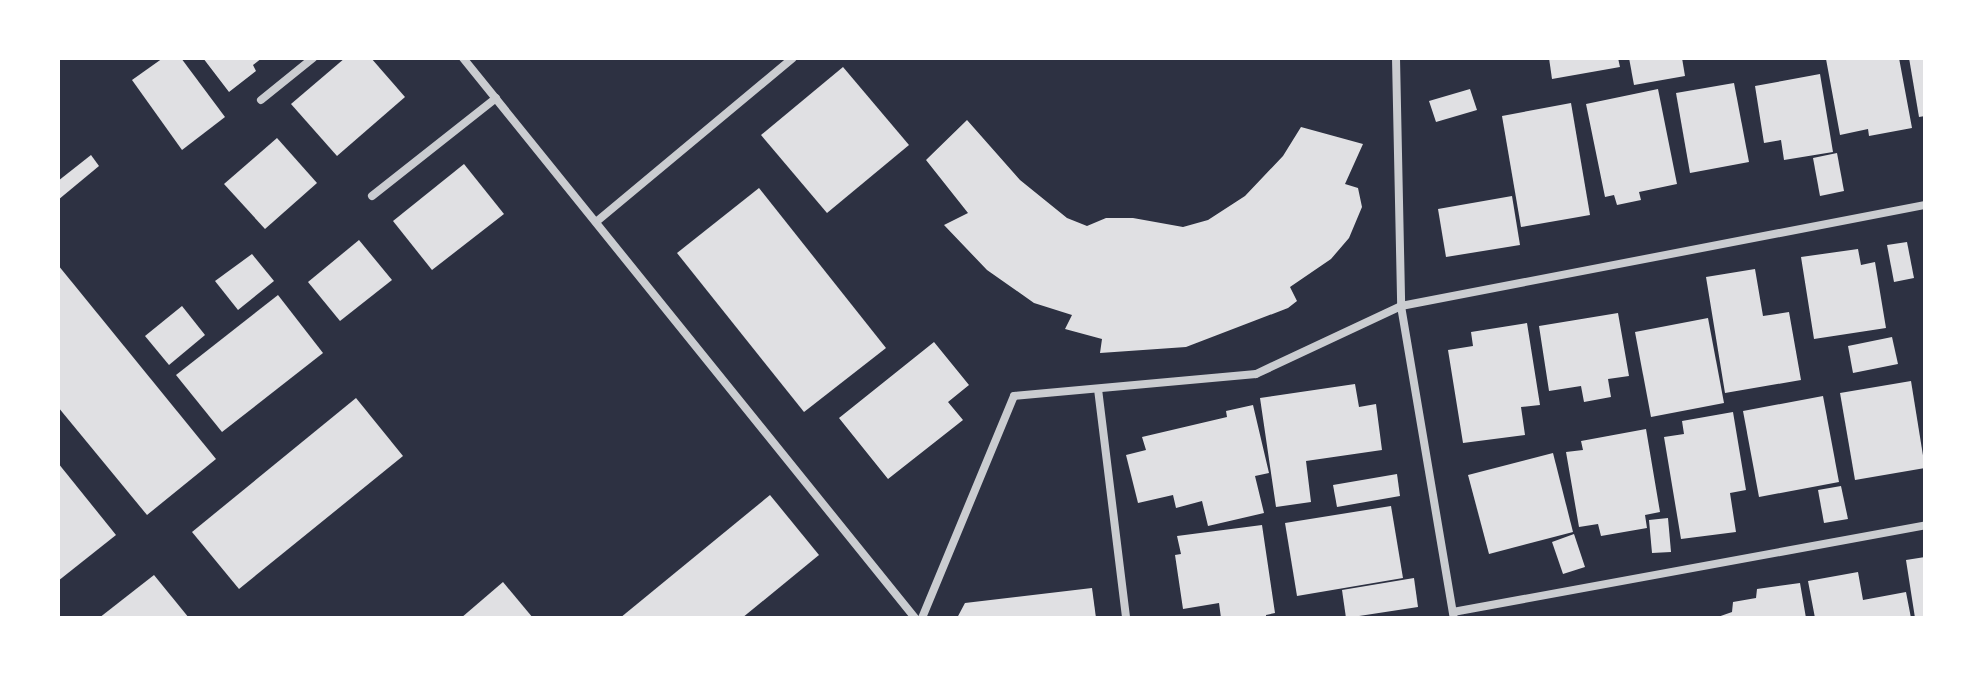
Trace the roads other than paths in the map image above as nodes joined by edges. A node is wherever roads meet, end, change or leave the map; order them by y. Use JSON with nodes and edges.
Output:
{"nodes":[{"id":1,"x":313,"y":58,"type":"edge"},
{"id":2,"x":463,"y":58,"type":"edge"},
{"id":3,"x":793,"y":58,"type":"edge"},
{"id":4,"x":1396,"y":58,"type":"edge"},
{"id":5,"x":496,"y":98,"type":"junction"},
{"id":6,"x":261,"y":100,"type":"dead end"},
{"id":7,"x":372,"y":196,"type":"dead end"},
{"id":8,"x":1925,"y":205,"type":"edge"},
{"id":9,"x":596,"y":222,"type":"junction"},
{"id":10,"x":1401,"y":306,"type":"junction"},
{"id":11,"x":1098,"y":389,"type":"junction"},
{"id":12,"x":1925,"y":525,"type":"edge"},
{"id":13,"x":1454,"y":615,"type":"edge"},
{"id":14,"x":915,"y":618,"type":"edge"},
{"id":15,"x":922,"y":618,"type":"edge"},
{"id":16,"x":1126,"y":618,"type":"edge"}],
"edges":[{"from":1,"to":6,"type":"street"},
{"from":2,"to":5,"type":"street"},
{"from":3,"to":9,"type":"street"},
{"from":4,"to":10,"type":"street"},
{"from":5,"to":7,"type":"street"},
{"from":5,"to":9,"type":"street"},
{"from":8,"to":10,"type":"street"},
{"from":9,"to":14,"type":"street"},
{"from":10,"to":11,"type":"street"},
{"from":10,"to":13,"type":"street"},
{"from":11,"to":15,"type":"street"},
{"from":11,"to":16,"type":"street"},
{"from":12,"to":13,"type":"street"}]}
